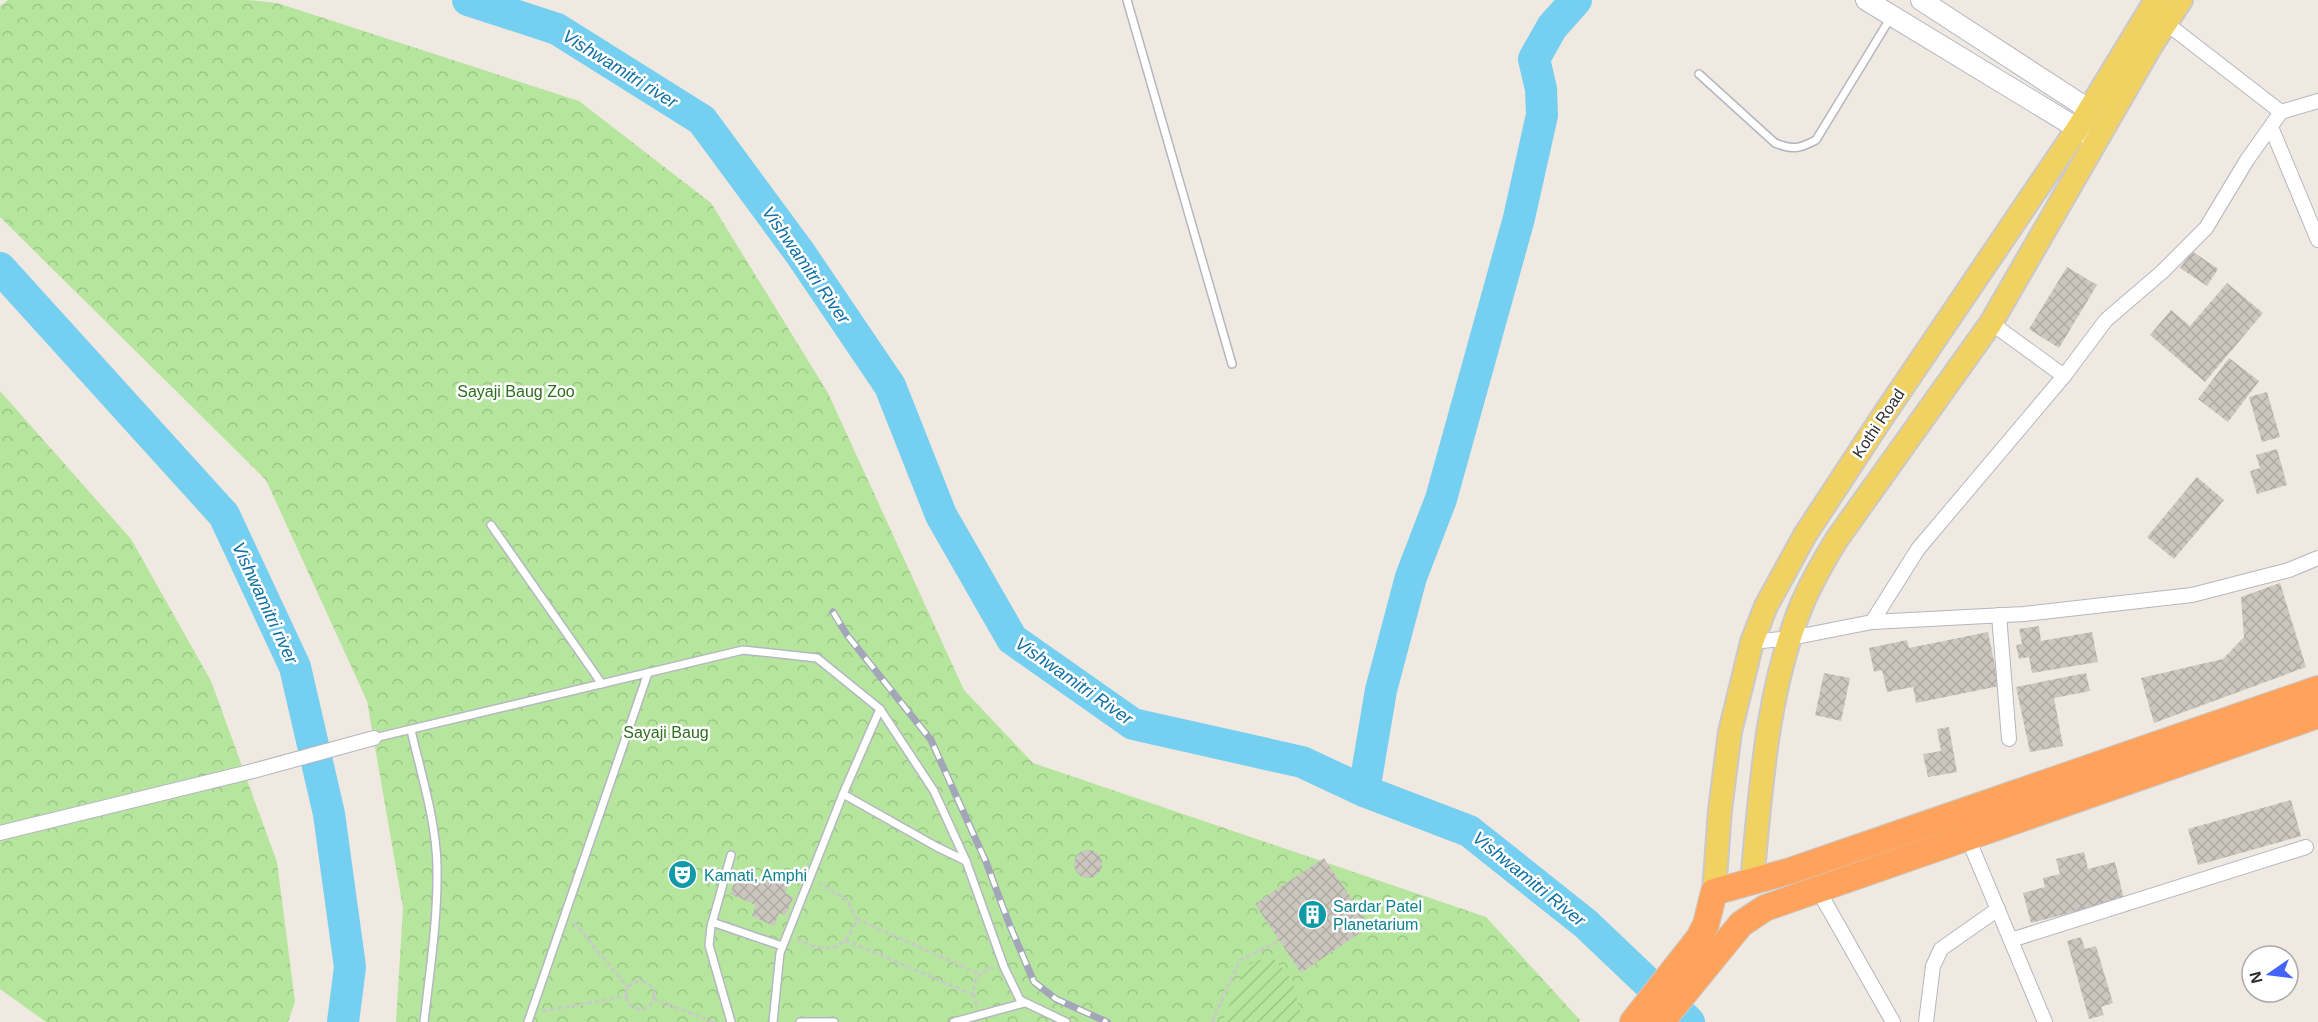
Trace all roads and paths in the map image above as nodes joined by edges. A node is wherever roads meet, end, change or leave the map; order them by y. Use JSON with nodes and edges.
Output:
{"nodes":[{"id":1,"x":1127,"y":0,"type":"edge"},
{"id":2,"x":1866,"y":0,"type":"edge"},
{"id":3,"x":1921,"y":0,"type":"edge"},
{"id":4,"x":2156,"y":0,"type":"edge"},
{"id":5,"x":2181,"y":0,"type":"edge"},
{"id":6,"x":1892,"y":17,"type":"junction"},
{"id":7,"x":2166,"y":23,"type":"junction"},
{"id":8,"x":1699,"y":74,"type":"dead end"},
{"id":9,"x":2318,"y":101,"type":"edge"},
{"id":10,"x":2282,"y":112,"type":"junction"},
{"id":11,"x":2091,"y":120,"type":"junction"},
{"id":12,"x":2271,"y":127,"type":"junction"},
{"id":13,"x":2318,"y":240,"type":"edge"},
{"id":14,"x":1991,"y":323,"type":"junction"},
{"id":15,"x":1232,"y":364,"type":"dead end"},
{"id":16,"x":2064,"y":376,"type":"junction"},
{"id":17,"x":491,"y":525,"type":"dead end"},
{"id":18,"x":2318,"y":558,"type":"edge"},
{"id":19,"x":1999,"y":615,"type":"junction"},
{"id":20,"x":1872,"y":622,"type":"junction"},
{"id":21,"x":1791,"y":638,"type":"junction"},
{"id":22,"x":1752,"y":642,"type":"junction"},
{"id":23,"x":648,"y":673,"type":"junction"},
{"id":24,"x":602,"y":684,"type":"junction"},
{"id":25,"x":2318,"y":689,"type":"edge"},
{"id":26,"x":880,"y":709,"type":"junction"},
{"id":27,"x":2318,"y":715,"type":"edge"},
{"id":28,"x":411,"y":730,"type":"junction"},
{"id":29,"x":374,"y":738,"type":"joint"},
{"id":30,"x":2009,"y":739,"type":"dead end"},
{"id":31,"x":843,"y":794,"type":"junction"},
{"id":32,"x":0,"y":833,"type":"edge"},
{"id":33,"x":1967,"y":836,"type":"junction"},
{"id":34,"x":2306,"y":848,"type":"dead end"},
{"id":35,"x":731,"y":855,"type":"dead end"},
{"id":36,"x":966,"y":861,"type":"junction"},
{"id":37,"x":810,"y":878,"type":"junction"},
{"id":38,"x":1752,"y":882,"type":"junction"},
{"id":39,"x":1817,"y":888,"type":"junction"},
{"id":40,"x":1714,"y":892,"type":"junction"},
{"id":41,"x":1998,"y":909,"type":"junction"},
{"id":42,"x":566,"y":912,"type":"junction"},
{"id":43,"x":1749,"y":916,"type":"junction"},
{"id":44,"x":857,"y":919,"type":"junction"},
{"id":45,"x":712,"y":922,"type":"junction"},
{"id":46,"x":787,"y":934,"type":"junction"},
{"id":47,"x":1707,"y":938,"type":"junction"},
{"id":48,"x":845,"y":940,"type":"junction"},
{"id":49,"x":2011,"y":940,"type":"junction"},
{"id":50,"x":1280,"y":941,"type":"dead end"},
{"id":51,"x":782,"y":946,"type":"junction"},
{"id":52,"x":1004,"y":967,"type":"junction"},
{"id":53,"x":979,"y":974,"type":"junction"},
{"id":54,"x":628,"y":988,"type":"junction"},
{"id":55,"x":974,"y":995,"type":"junction"},
{"id":56,"x":627,"y":996,"type":"junction"},
{"id":57,"x":653,"y":999,"type":"junction"},
{"id":58,"x":1024,"y":1003,"type":"junction"},
{"id":59,"x":531,"y":1014,"type":"junction"},
{"id":60,"x":983,"y":1015,"type":"junction"},
{"id":61,"x":424,"y":1022,"type":"edge"},
{"id":62,"x":528,"y":1022,"type":"edge"},
{"id":63,"x":714,"y":1022,"type":"edge"},
{"id":64,"x":731,"y":1022,"type":"edge"},
{"id":65,"x":773,"y":1022,"type":"edge"},
{"id":66,"x":800,"y":1022,"type":"edge"},
{"id":67,"x":834,"y":1022,"type":"edge"},
{"id":68,"x":954,"y":1022,"type":"edge"},
{"id":69,"x":1066,"y":1022,"type":"edge"},
{"id":70,"x":1212,"y":1022,"type":"edge"},
{"id":71,"x":1633,"y":1022,"type":"edge"},
{"id":72,"x":1661,"y":1022,"type":"edge"},
{"id":73,"x":1893,"y":1022,"type":"edge"},
{"id":74,"x":1926,"y":1022,"type":"edge"},
{"id":75,"x":2045,"y":1022,"type":"edge"}],
"edges":[{"from":1,"to":15,"type":"lane"},
{"from":2,"to":6,"type":"street"},
{"from":3,"to":11,"type":"street"},
{"from":4,"to":11,"type":"main road","name":"Kothi Road"},
{"from":5,"to":7,"type":"main road","name":"Kothi Road"},
{"from":6,"to":8,"type":"lane"},
{"from":6,"to":11,"type":"street"},
{"from":7,"to":10,"type":"street"},
{"from":7,"to":11,"type":"main road","name":"Kothi Road"},
{"from":9,"to":10,"type":"street"},
{"from":10,"to":12,"type":"street"},
{"from":11,"to":14,"type":"main road","name":"Kothi Road"},
{"from":11,"to":22,"type":"main road","name":"Kothi Road"},
{"from":12,"to":13,"type":"street"},
{"from":12,"to":16,"type":"street"},
{"from":14,"to":16,"type":"street"},
{"from":14,"to":21,"type":"main road","name":"Kothi Road"},
{"from":16,"to":20,"type":"street"},
{"from":17,"to":24,"type":"lane"},
{"from":18,"to":19,"type":"street"},
{"from":19,"to":20,"type":"street"},
{"from":19,"to":30,"type":"street"},
{"from":20,"to":21,"type":"street"},
{"from":21,"to":22,"type":"street"},
{"from":21,"to":38,"type":"main road","name":"Kothi Road"},
{"from":22,"to":40,"type":"main road","name":"Kothi Road"},
{"from":23,"to":24,"type":"lane"},
{"from":23,"to":26,"type":"lane"},
{"from":23,"to":42,"type":"lane"},
{"from":24,"to":28,"type":"lane"},
{"from":25,"to":38,"type":"highway"},
{"from":26,"to":31,"type":"lane"},
{"from":26,"to":36,"type":"lane"},
{"from":27,"to":33,"type":"highway"},
{"from":28,"to":29,"type":"lane"},
{"from":28,"to":61,"type":"lane"},
{"from":29,"to":32,"type":"street"},
{"from":31,"to":36,"type":"lane"},
{"from":31,"to":37,"type":"lane"},
{"from":33,"to":39,"type":"highway"},
{"from":33,"to":41,"type":"street"},
{"from":34,"to":49,"type":"street"},
{"from":35,"to":45,"type":"lane"},
{"from":36,"to":52,"type":"lane"},
{"from":37,"to":44,"type":"path"},
{"from":37,"to":46,"type":"lane"},
{"from":38,"to":40,"type":"highway"},
{"from":38,"to":43,"type":"highway"},
{"from":39,"to":43,"type":"highway"},
{"from":39,"to":73,"type":"street"},
{"from":40,"to":47,"type":"highway"},
{"from":41,"to":49,"type":"street"},
{"from":41,"to":74,"type":"street"},
{"from":42,"to":54,"type":"path"},
{"from":42,"to":59,"type":"lane"},
{"from":43,"to":47,"type":"highway"},
{"from":44,"to":48,"type":"path"},
{"from":44,"to":53,"type":"path"},
{"from":45,"to":51,"type":"lane"},
{"from":45,"to":64,"type":"lane"},
{"from":46,"to":48,"type":"path"},
{"from":46,"to":51,"type":"lane"},
{"from":47,"to":71,"type":"highway"},
{"from":47,"to":72,"type":"highway"},
{"from":48,"to":55,"type":"path"},
{"from":49,"to":75,"type":"street"},
{"from":50,"to":70,"type":"path"},
{"from":51,"to":65,"type":"lane"},
{"from":52,"to":53,"type":"path"},
{"from":52,"to":58,"type":"lane"},
{"from":53,"to":55,"type":"path"},
{"from":54,"to":56,"type":"path"},
{"from":54,"to":57,"type":"path"},
{"from":55,"to":60,"type":"path"},
{"from":56,"to":57,"type":"path"},
{"from":56,"to":59,"type":"path"},
{"from":57,"to":63,"type":"path"},
{"from":58,"to":60,"type":"lane"},
{"from":58,"to":69,"type":"lane"},
{"from":59,"to":62,"type":"lane"},
{"from":60,"to":68,"type":"lane"},
{"from":66,"to":67,"type":"lane"}]}
